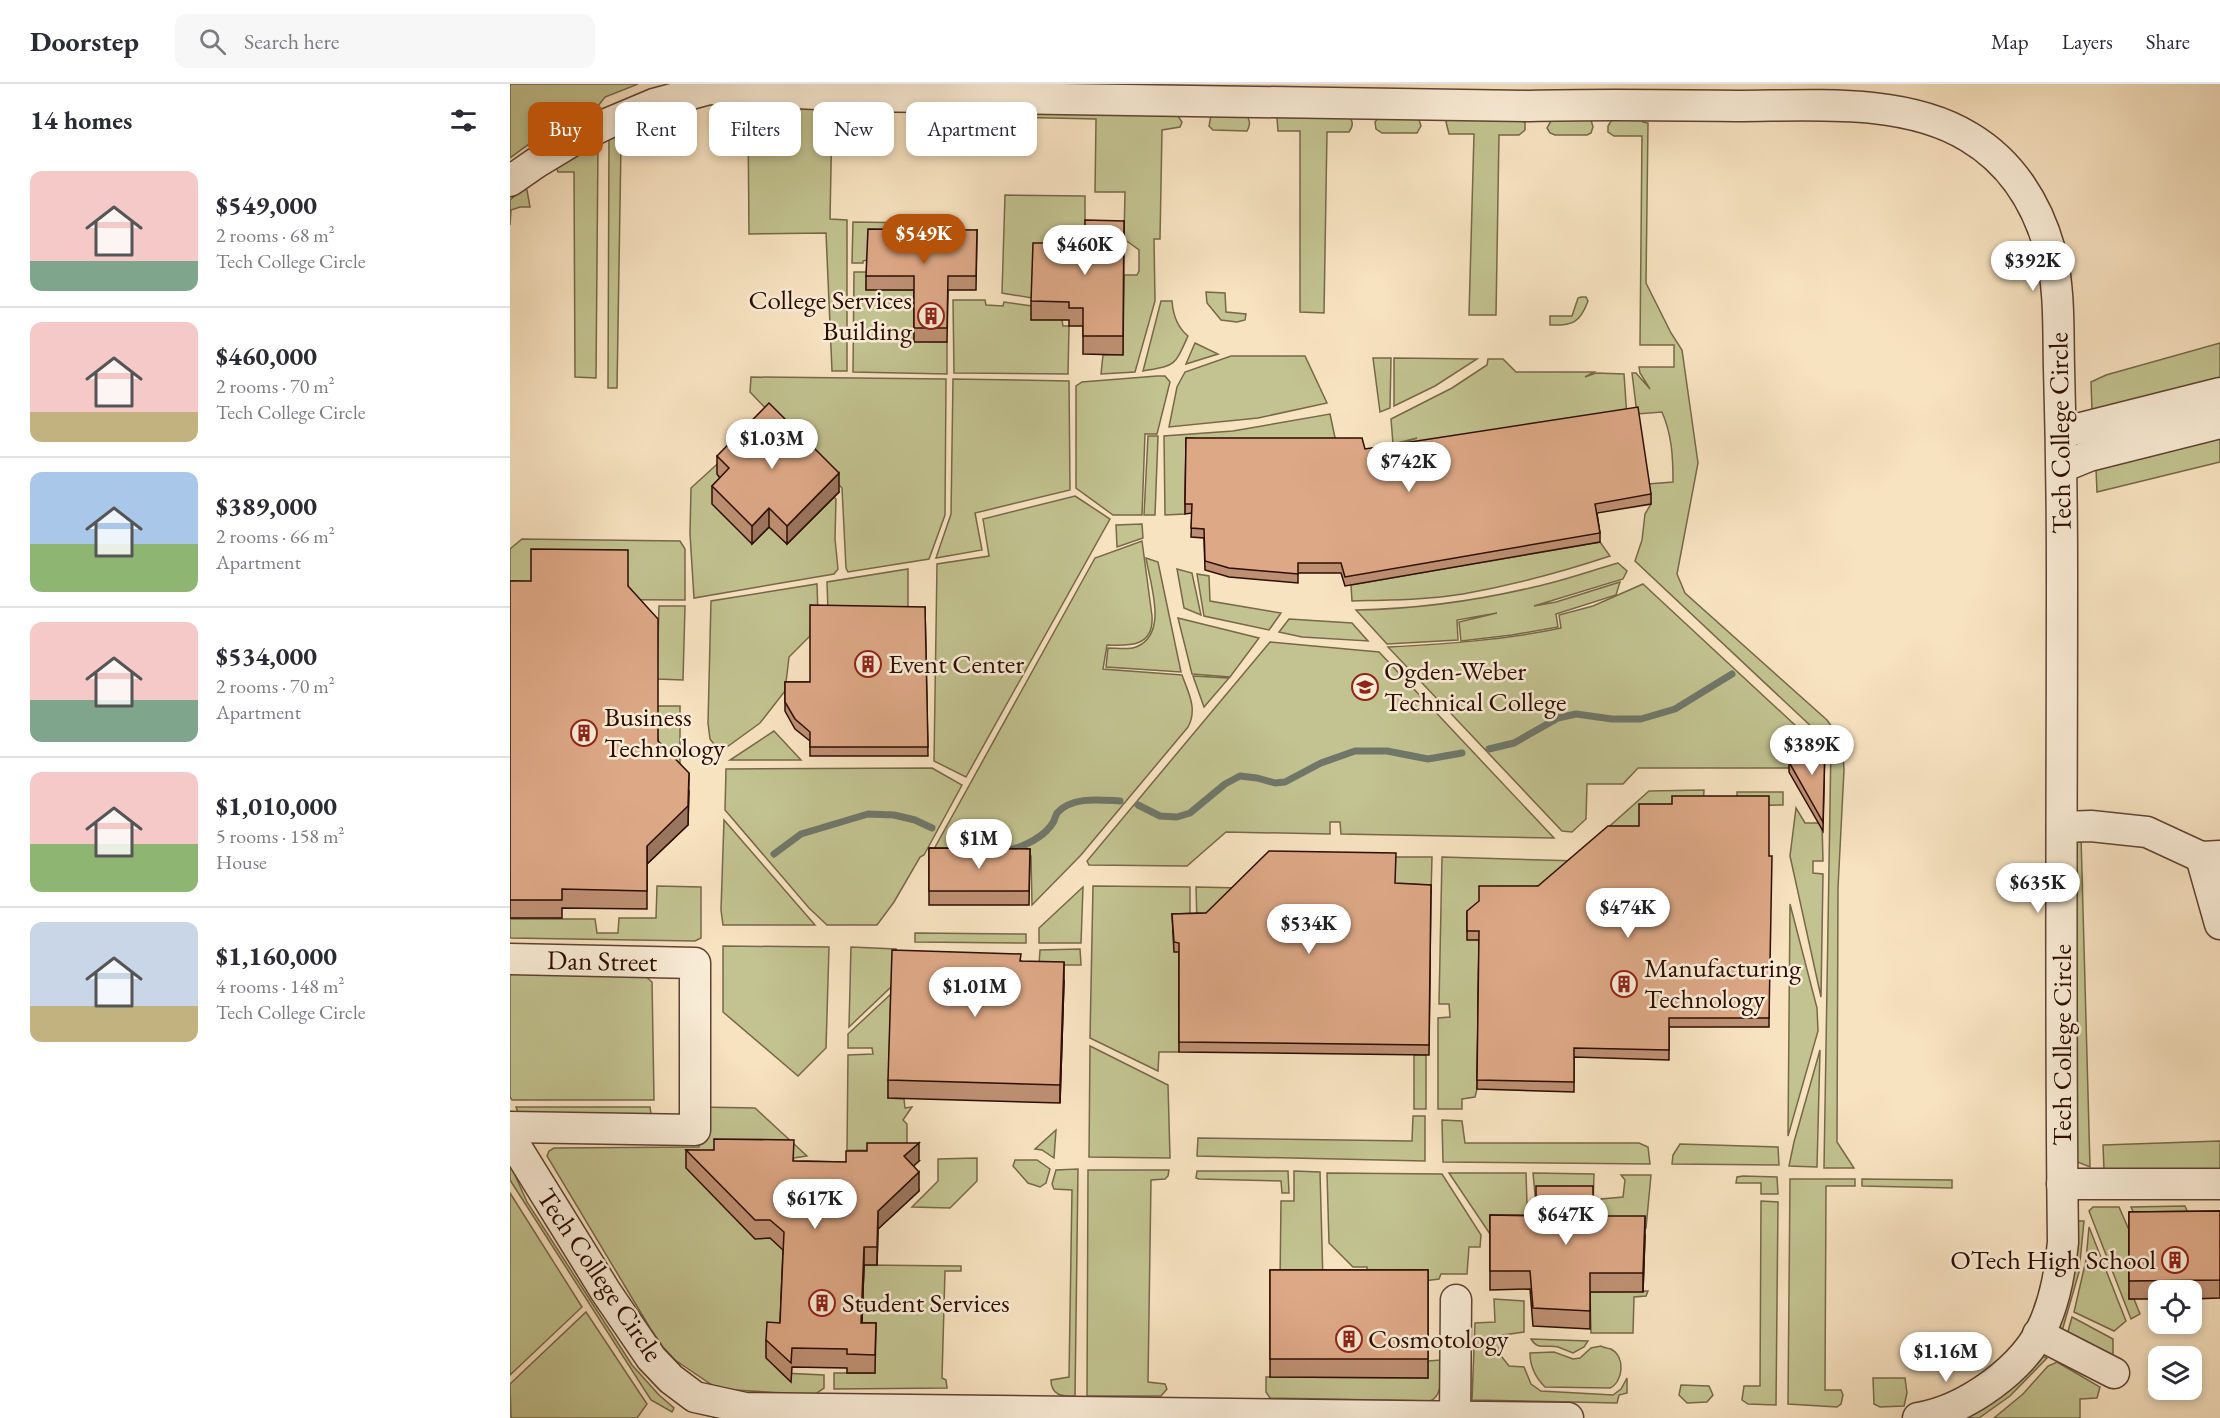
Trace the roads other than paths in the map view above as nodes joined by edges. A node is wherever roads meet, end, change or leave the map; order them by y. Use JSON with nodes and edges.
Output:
{"nodes":[{"id":1,"x":709,"y":87,"type":"edge"},
{"id":2,"x":510,"y":181,"type":"edge"},
{"id":3,"x":2220,"y":393,"type":"edge"},
{"id":4,"x":2220,"y":423,"type":"edge"},
{"id":5,"x":2061,"y":433,"type":"junction"},
{"id":6,"x":2062,"y":467,"type":"junction"},
{"id":7,"x":2062,"y":827,"type":"junction"},
{"id":8,"x":2210,"y":857,"type":"edge"},
{"id":9,"x":2220,"y":924,"type":"edge"},
{"id":10,"x":510,"y":959,"type":"edge"},
{"id":11,"x":510,"y":1127,"type":"edge"},
{"id":12,"x":510,"y":1137,"type":"edge"},
{"id":13,"x":2062,"y":1184,"type":"junction"},
{"id":14,"x":2220,"y":1184,"type":"edge"},
{"id":15,"x":1456,"y":1300,"type":"dead end"},
{"id":16,"x":2038,"y":1334,"type":"junction"},
{"id":17,"x":2115,"y":1373,"type":"dead end"},
{"id":18,"x":690,"y":1407,"type":"edge"},
{"id":19,"x":1455,"y":1417,"type":"edge"},
{"id":20,"x":1568,"y":1418,"type":"edge"},
{"id":21,"x":1918,"y":1418,"type":"edge"}],
"edges":[{"from":1,"to":2,"type":"street","name":"Tech College Circle"},
{"from":1,"to":5,"type":"street","name":"Tech College Circle"},
{"from":3,"to":5,"type":"street"},
{"from":4,"to":6,"type":"street"},
{"from":5,"to":6,"type":"street","name":"Tech College Circle"},
{"from":6,"to":7,"type":"street","name":"Tech College Circle"},
{"from":7,"to":8,"type":"street"},
{"from":7,"to":13,"type":"street","name":"Tech College Circle"},
{"from":8,"to":9,"type":"street"},
{"from":10,"to":11,"type":"street","name":"Dan Street"},
{"from":12,"to":18,"type":"street","name":"Tech College Circle"},
{"from":13,"to":14,"type":"street"},
{"from":13,"to":16,"type":"street","name":"Tech College Circle"},
{"from":15,"to":19,"type":"street"},
{"from":16,"to":17,"type":"street"},
{"from":16,"to":21,"type":"street","name":"Tech College Circle"},
{"from":18,"to":19,"type":"street","name":"Tech College Circle"},
{"from":19,"to":20,"type":"street","name":"Tech College Circle"}]}
